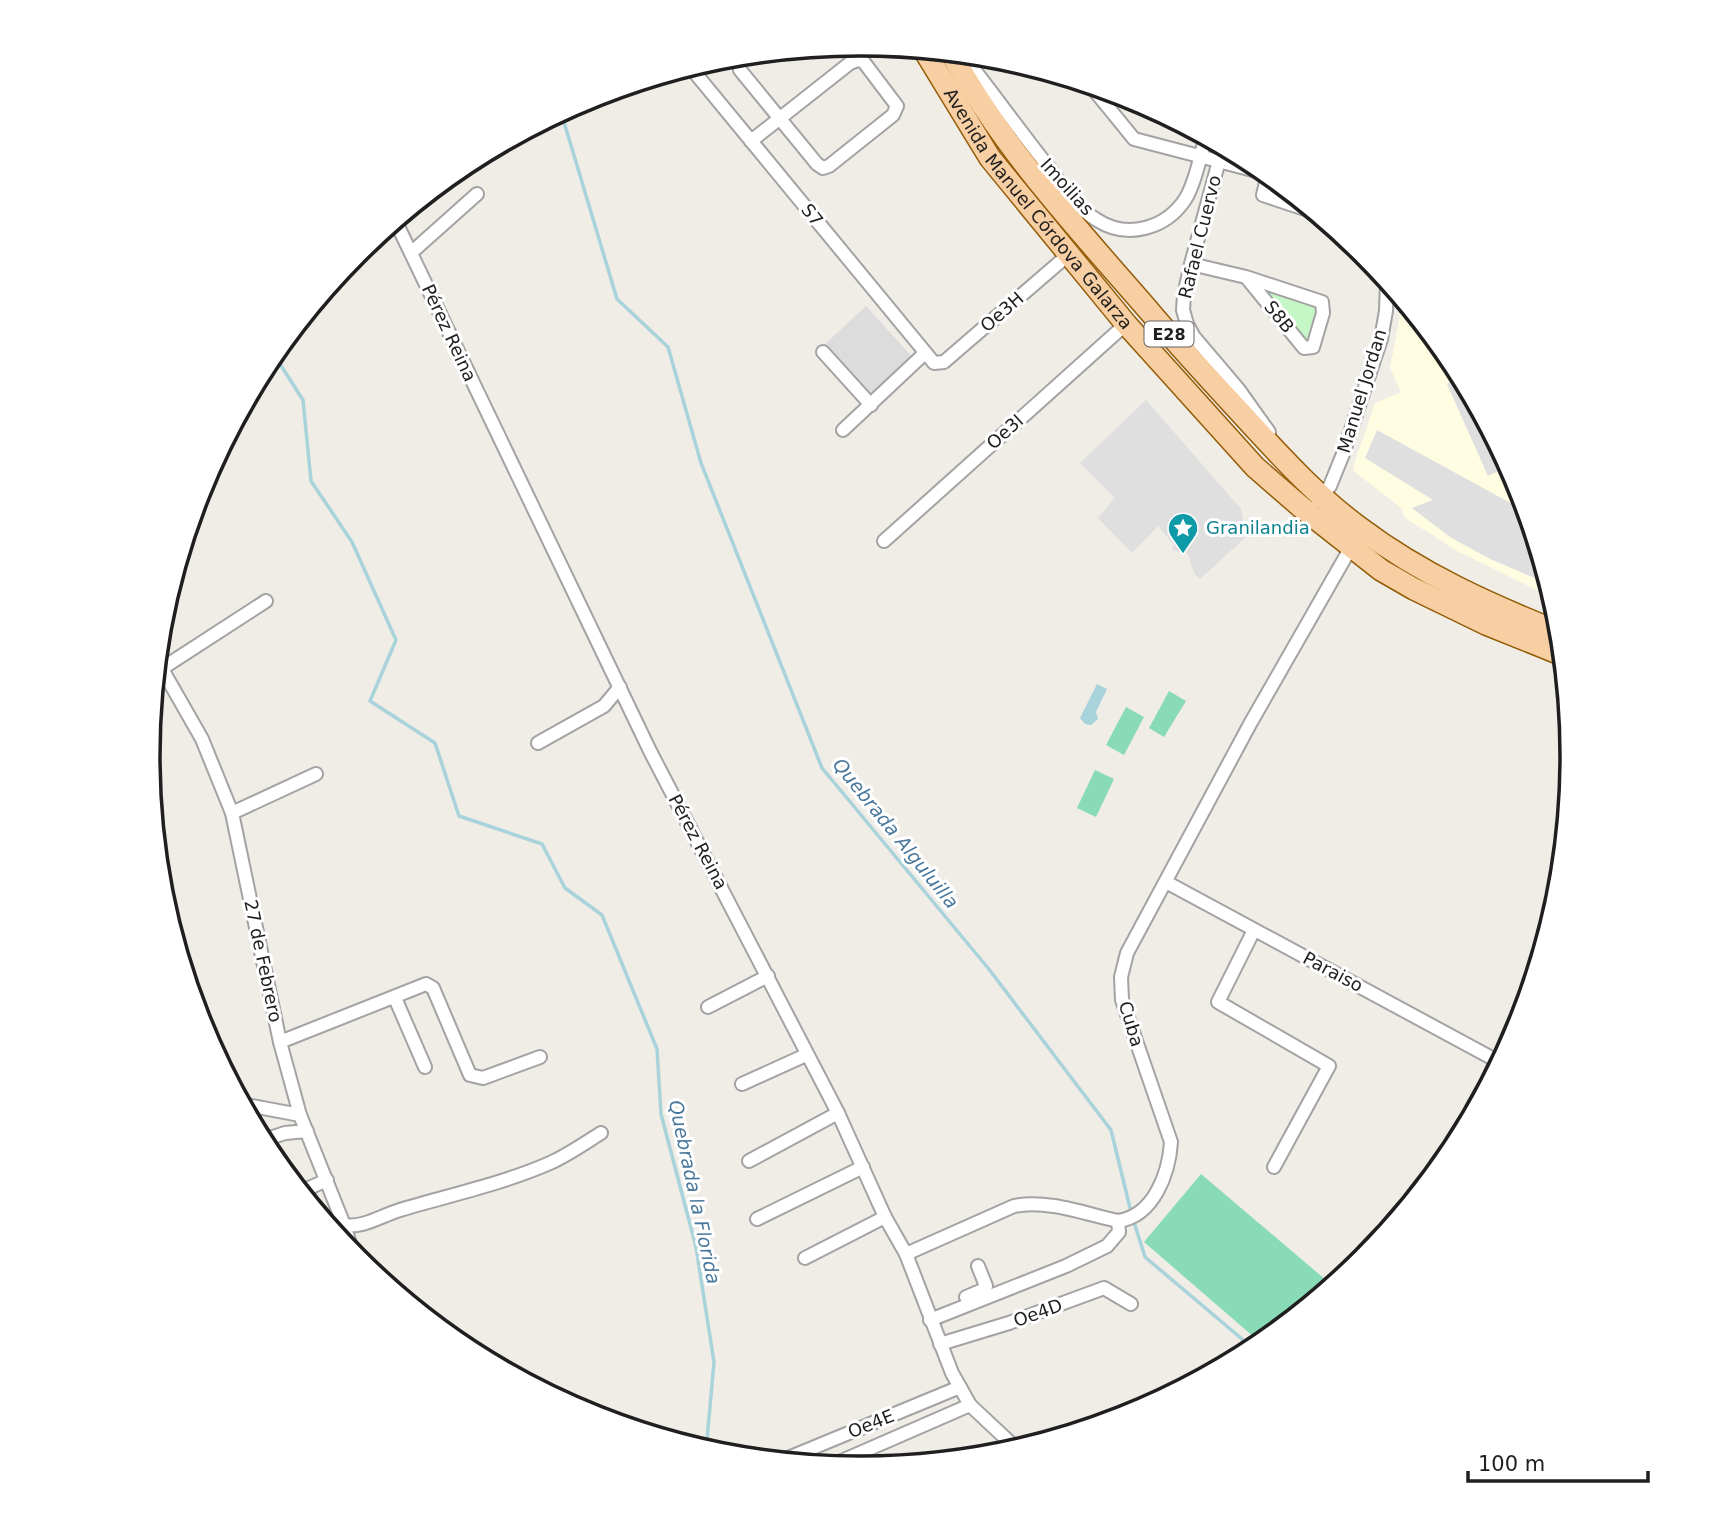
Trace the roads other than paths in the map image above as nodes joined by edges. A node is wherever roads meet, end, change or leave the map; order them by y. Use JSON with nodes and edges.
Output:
{"nodes":[{"id":1,"x":929,"y":60,"type":"edge"},
{"id":2,"x":956,"y":63,"type":"edge"},
{"id":3,"x":970,"y":65,"type":"edge"},
{"id":4,"x":740,"y":70,"type":"dead end"},
{"id":5,"x":697,"y":75,"type":"edge"},
{"id":6,"x":1102,"y":99,"type":"edge"},
{"id":7,"x":779,"y":119,"type":"junction"},
{"id":8,"x":751,"y":141,"type":"junction"},
{"id":9,"x":1203,"y":146,"type":"edge"},
{"id":10,"x":1200,"y":156,"type":"junction"},
{"id":11,"x":1220,"y":156,"type":"edge"},
{"id":12,"x":1219,"y":162,"type":"junction"},
{"id":13,"x":1236,"y":166,"type":"edge"},
{"id":14,"x":1265,"y":186,"type":"edge"},
{"id":15,"x":477,"y":194,"type":"dead end"},
{"id":16,"x":1290,"y":204,"type":"edge"},
{"id":17,"x":400,"y":229,"type":"edge"},
{"id":18,"x":412,"y":252,"type":"junction"},
{"id":19,"x":1068,"y":255,"type":"junction"},
{"id":20,"x":1191,"y":264,"type":"junction"},
{"id":21,"x":1246,"y":277,"type":"junction"},
{"id":22,"x":1387,"y":295,"type":"edge"},
{"id":23,"x":1126,"y":324,"type":"junction"},
{"id":24,"x":822,"y":352,"type":"dead end"},
{"id":25,"x":930,"y":358,"type":"junction"},
{"id":26,"x":871,"y":405,"type":"junction"},
{"id":27,"x":843,"y":430,"type":"dead end"},
{"id":28,"x":1287,"y":463,"type":"junction"},
{"id":29,"x":1321,"y":498,"type":"junction"},
{"id":30,"x":1301,"y":507,"type":"junction"},
{"id":31,"x":1356,"y":538,"type":"junction"},
{"id":32,"x":884,"y":541,"type":"dead end"},
{"id":33,"x":267,"y":601,"type":"dead end"},
{"id":34,"x":1548,"y":628,"type":"edge"},
{"id":35,"x":1552,"y":651,"type":"edge"},
{"id":36,"x":165,"y":667,"type":"edge"},
{"id":37,"x":164,"y":679,"type":"edge"},
{"id":38,"x":620,"y":687,"type":"junction"},
{"id":39,"x":538,"y":743,"type":"dead end"},
{"id":40,"x":316,"y":774,"type":"dead end"},
{"id":41,"x":232,"y":813,"type":"junction"},
{"id":42,"x":1166,"y":882,"type":"junction"},
{"id":43,"x":1254,"y":930,"type":"junction"},
{"id":44,"x":768,"y":976,"type":"junction"},
{"id":45,"x":395,"y":998,"type":"junction"},
{"id":46,"x":708,"y":1007,"type":"dead end"},
{"id":47,"x":280,"y":1042,"type":"junction"},
{"id":48,"x":806,"y":1055,"type":"junction"},
{"id":49,"x":540,"y":1057,"type":"dead end"},
{"id":50,"x":1492,"y":1058,"type":"edge"},
{"id":51,"x":425,"y":1067,"type":"dead end"},
{"id":52,"x":743,"y":1084,"type":"dead end"},
{"id":53,"x":253,"y":1106,"type":"edge"},
{"id":54,"x":838,"y":1113,"type":"junction"},
{"id":55,"x":300,"y":1115,"type":"junction"},
{"id":56,"x":307,"y":1131,"type":"junction"},
{"id":57,"x":601,"y":1133,"type":"dead end"},
{"id":58,"x":272,"y":1137,"type":"edge"},
{"id":59,"x":749,"y":1161,"type":"dead end"},
{"id":60,"x":863,"y":1167,"type":"junction"},
{"id":61,"x":1274,"y":1167,"type":"dead end"},
{"id":62,"x":327,"y":1181,"type":"junction"},
{"id":63,"x":309,"y":1189,"type":"edge"},
{"id":64,"x":886,"y":1217,"type":"junction"},
{"id":65,"x":757,"y":1219,"type":"dead end"},
{"id":66,"x":1118,"y":1221,"type":"junction"},
{"id":67,"x":341,"y":1226,"type":"edge"},
{"id":68,"x":346,"y":1232,"type":"edge"},
{"id":69,"x":906,"y":1254,"type":"junction"},
{"id":70,"x":805,"y":1258,"type":"dead end"},
{"id":71,"x":978,"y":1266,"type":"dead end"},
{"id":72,"x":1131,"y":1304,"type":"dead end"},
{"id":73,"x":928,"y":1317,"type":"junction"},
{"id":74,"x":940,"y":1344,"type":"junction"},
{"id":75,"x":960,"y":1387,"type":"junction"},
{"id":76,"x":970,"y":1405,"type":"junction"},
{"id":77,"x":1009,"y":1441,"type":"edge"},
{"id":78,"x":798,"y":1454,"type":"edge"},
{"id":79,"x":851,"y":1457,"type":"edge"}],
"edges":[{"from":1,"to":19,"type":"main road","name":"Avenida Manuel Córdova Galarza","number":"E28"},
{"from":2,"to":28,"type":"main road","name":"Avenida Manuel Córdova Galarza","number":"E28"},
{"from":3,"to":10,"type":"street","name":"Imoilias"},
{"from":4,"to":7,"type":"street"},
{"from":5,"to":8,"type":"street","name":"S7"},
{"from":6,"to":10,"type":"street"},
{"from":7,"to":7,"type":"street"},
{"from":7,"to":8,"type":"street"},
{"from":8,"to":25,"type":"street","name":"S7"},
{"from":9,"to":10,"type":"street","name":"Imoilias"},
{"from":10,"to":12,"type":"street"},
{"from":11,"to":12,"type":"street","name":"Rafael Cuervo"},
{"from":12,"to":13,"type":"street"},
{"from":12,"to":20,"type":"street","name":"Rafael Cuervo"},
{"from":14,"to":16,"type":"street"},
{"from":15,"to":18,"type":"street"},
{"from":17,"to":18,"type":"street","name":"Pérez Reina"},
{"from":18,"to":38,"type":"street","name":"Pérez Reina"},
{"from":19,"to":23,"type":"main road","name":"Avenida Manuel Córdova Galarza","number":"E28"},
{"from":19,"to":25,"type":"street","name":"Oe3H"},
{"from":20,"to":21,"type":"street","name":"S8B"},
{"from":20,"to":28,"type":"street","name":"Rafael Cuervo"},
{"from":21,"to":21,"type":"street","name":"S8B"},
{"from":22,"to":29,"type":"street","name":"Manuel Jordan"},
{"from":23,"to":30,"type":"main road","name":"Avenida Manuel Córdova Galarza","number":"E28"},
{"from":23,"to":32,"type":"street","name":"Oe3I"},
{"from":24,"to":26,"type":"street"},
{"from":25,"to":26,"type":"street","name":"Oe3H"},
{"from":26,"to":27,"type":"street","name":"Oe3H"},
{"from":28,"to":29,"type":"main road","name":"Avenida Manuel Córdova Galarza","number":"E28"},
{"from":29,"to":30,"type":"street"},
{"from":29,"to":31,"type":"main road","name":"Avenida Manuel Córdova Galarza","number":"E28"},
{"from":30,"to":31,"type":"main road","name":"Avenida Manuel Córdova Galarza","number":"E28"},
{"from":31,"to":34,"type":"main road","name":"Avenida Manuel Córdova Galarza","number":"E28"},
{"from":31,"to":35,"type":"main road","name":"Avenida Manuel Córdova Galarza","number":"E28"},
{"from":31,"to":42,"type":"street","name":"Cuba"},
{"from":33,"to":36,"type":"street"},
{"from":37,"to":41,"type":"street","name":"27 de Febrero"},
{"from":38,"to":39,"type":"street"},
{"from":38,"to":44,"type":"street","name":"Pérez Reina"},
{"from":40,"to":41,"type":"street"},
{"from":41,"to":47,"type":"street","name":"27 de Febrero"},
{"from":42,"to":43,"type":"street","name":"Paraiso"},
{"from":42,"to":66,"type":"street","name":"Cuba"},
{"from":43,"to":50,"type":"street","name":"Paraiso"},
{"from":43,"to":61,"type":"street"},
{"from":44,"to":46,"type":"street"},
{"from":44,"to":48,"type":"street","name":"Pérez Reina"},
{"from":45,"to":47,"type":"street"},
{"from":45,"to":49,"type":"street"},
{"from":45,"to":51,"type":"street"},
{"from":47,"to":55,"type":"street","name":"27 de Febrero"},
{"from":48,"to":52,"type":"street"},
{"from":48,"to":54,"type":"street","name":"Pérez Reina"},
{"from":53,"to":55,"type":"street"},
{"from":54,"to":59,"type":"street"},
{"from":54,"to":60,"type":"street","name":"Pérez Reina"},
{"from":55,"to":56,"type":"street","name":"27 de Febrero"},
{"from":56,"to":58,"type":"street"},
{"from":56,"to":62,"type":"street","name":"27 de Febrero"},
{"from":57,"to":68,"type":"street"},
{"from":60,"to":64,"type":"street","name":"Pérez Reina"},
{"from":60,"to":65,"type":"street"},
{"from":62,"to":63,"type":"street"},
{"from":62,"to":67,"type":"street","name":"27 de Febrero"},
{"from":64,"to":69,"type":"street","name":"Pérez Reina"},
{"from":64,"to":70,"type":"street"},
{"from":66,"to":69,"type":"street"},
{"from":66,"to":73,"type":"street"},
{"from":69,"to":73,"type":"street","name":"Pérez Reina"},
{"from":71,"to":73,"type":"street"},
{"from":72,"to":74,"type":"street","name":"Oe4D"},
{"from":73,"to":74,"type":"street","name":"Pérez Reina"},
{"from":74,"to":75,"type":"street","name":"Pérez Reina"},
{"from":75,"to":76,"type":"street","name":"Pérez Reina"},
{"from":75,"to":78,"type":"street","name":"Oe4E"},
{"from":76,"to":77,"type":"street","name":"Pérez Reina"},
{"from":76,"to":79,"type":"street"}]}
